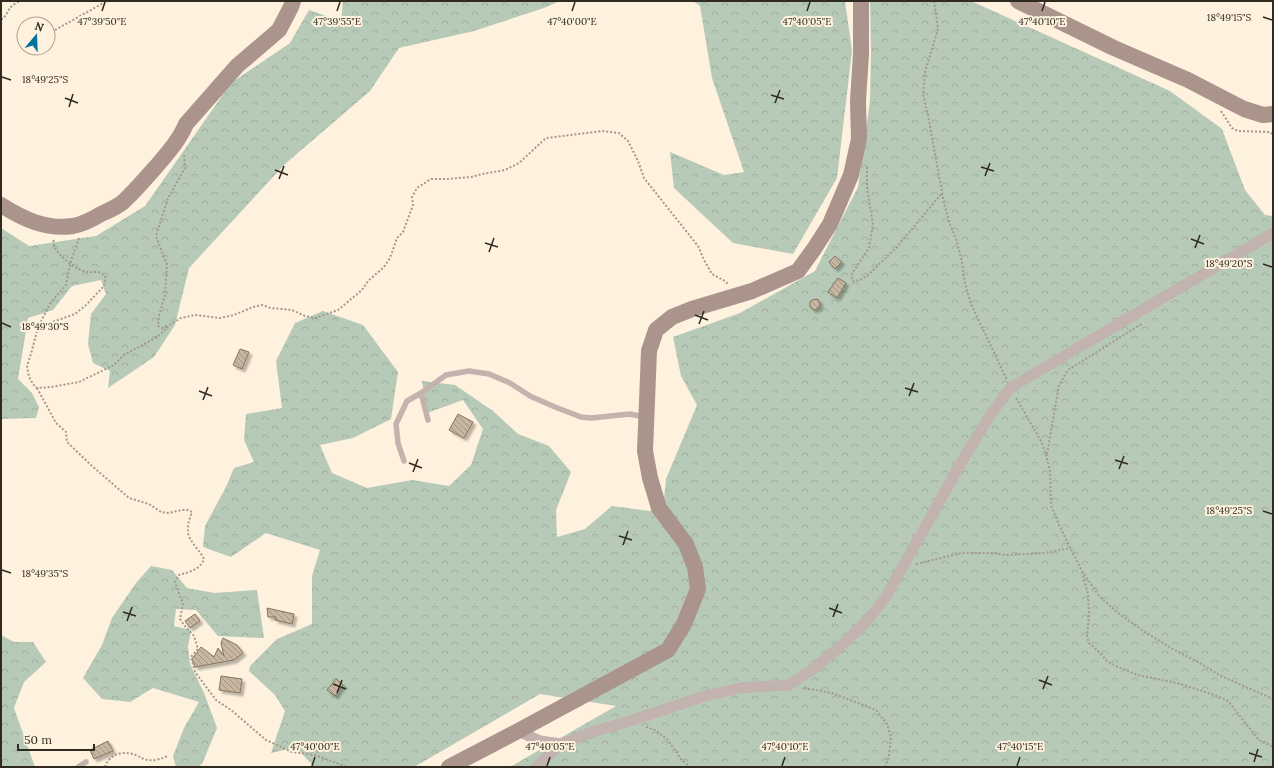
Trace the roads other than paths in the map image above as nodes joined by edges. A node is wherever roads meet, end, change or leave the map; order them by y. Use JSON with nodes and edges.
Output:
{"nodes":[{"id":1,"x":293,"y":1,"type":"edge"},
{"id":2,"x":861,"y":1,"type":"edge"},
{"id":3,"x":1018,"y":1,"type":"edge"},
{"id":4,"x":1273,"y":114,"type":"edge"},
{"id":5,"x":1,"y":205,"type":"edge"},
{"id":6,"x":1273,"y":233,"type":"edge"},
{"id":7,"x":421,"y":393,"type":"junction"},
{"id":8,"x":646,"y":418,"type":"junction"},
{"id":9,"x":428,"y":420,"type":"dead end"},
{"id":10,"x":404,"y":461,"type":"dead end"},
{"id":11,"x":518,"y":731,"type":"junction"},
{"id":12,"x":561,"y":744,"type":"junction"},
{"id":13,"x":86,"y":762,"type":"dead end"},
{"id":14,"x":78,"y":767,"type":"edge"},
{"id":15,"x":450,"y":767,"type":"edge"},
{"id":16,"x":536,"y":767,"type":"edge"}],
"edges":[{"from":1,"to":5,"type":"street"},
{"from":2,"to":8,"type":"street"},
{"from":3,"to":4,"type":"street"},
{"from":6,"to":12,"type":"street"},
{"from":7,"to":8,"type":"lane"},
{"from":7,"to":9,"type":"lane"},
{"from":7,"to":10,"type":"lane"},
{"from":8,"to":11,"type":"street"},
{"from":11,"to":12,"type":"street"},
{"from":11,"to":15,"type":"street"},
{"from":12,"to":16,"type":"street"},
{"from":13,"to":14,"type":"lane"}]}
